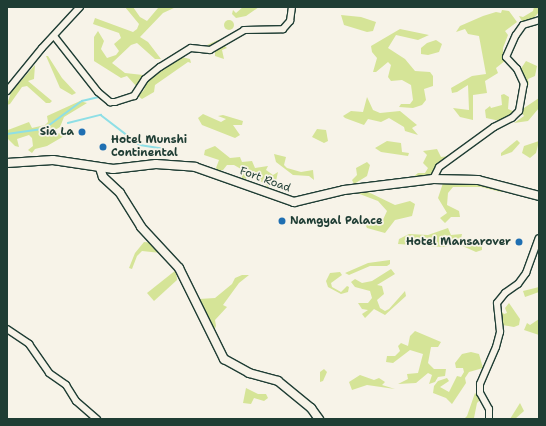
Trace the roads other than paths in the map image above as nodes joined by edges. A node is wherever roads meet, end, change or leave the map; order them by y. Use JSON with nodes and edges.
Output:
{"nodes":[{"id":1,"x":80,"y":7,"type":"edge"},
{"id":2,"x":292,"y":7,"type":"edge"},
{"id":3,"x":539,"y":20,"type":"edge"},
{"id":4,"x":54,"y":36,"type":"junction"},
{"id":5,"x":7,"y":91,"type":"edge"},
{"id":6,"x":7,"y":162,"type":"edge"},
{"id":7,"x":100,"y":168,"type":"junction"},
{"id":8,"x":433,"y":179,"type":"junction"},
{"id":9,"x":539,"y":196,"type":"edge"},
{"id":10,"x":539,"y":238,"type":"edge"},
{"id":11,"x":7,"y":330,"type":"edge"},
{"id":12,"x":97,"y":419,"type":"edge"},
{"id":13,"x":319,"y":419,"type":"edge"},
{"id":14,"x":489,"y":419,"type":"edge"}],
"edges":[{"from":1,"to":4,"type":"street"},
{"from":2,"to":4,"type":"street"},
{"from":3,"to":8,"type":"street"},
{"from":4,"to":5,"type":"street"},
{"from":6,"to":7,"type":"street","name":"Fort Road"},
{"from":7,"to":8,"type":"street","name":"Fort Road"},
{"from":7,"to":13,"type":"street"},
{"from":8,"to":9,"type":"street","name":"Fort Road"},
{"from":10,"to":14,"type":"street"},
{"from":11,"to":12,"type":"street"}]}
